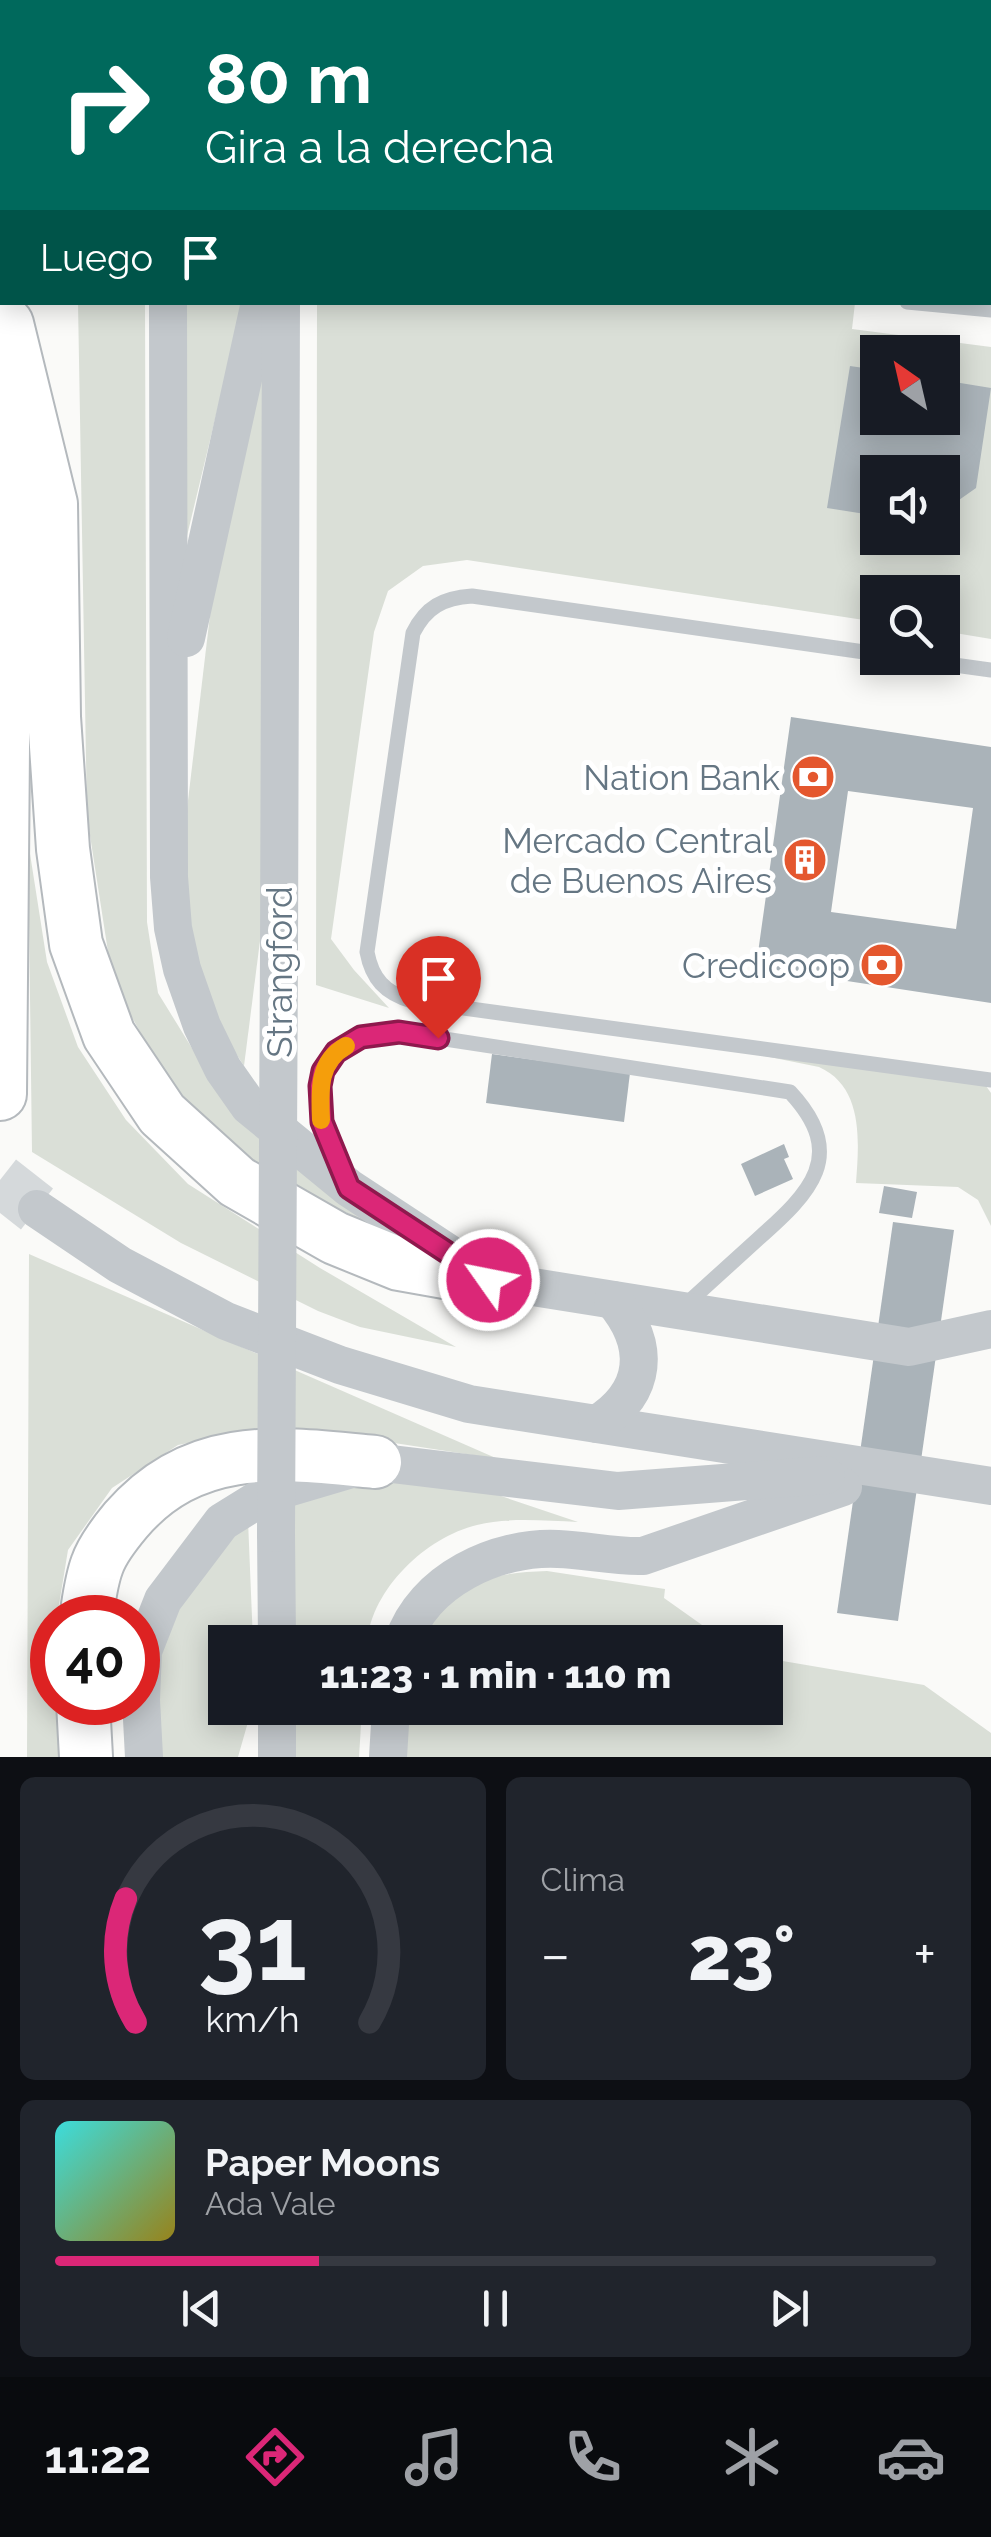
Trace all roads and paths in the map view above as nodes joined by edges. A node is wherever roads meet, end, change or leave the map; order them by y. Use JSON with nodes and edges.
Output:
{"nodes":[{"id":1,"x":168,"y":305,"type":"edge"},
{"id":2,"x":259,"y":305,"type":"edge"},
{"id":3,"x":281,"y":305,"type":"edge"},
{"id":4,"x":940,"y":305,"type":"edge"},
{"id":5,"x":991,"y":310,"type":"edge"},
{"id":6,"x":7,"y":313,"type":"edge"},
{"id":7,"x":860,"y":651,"type":"edge"},
{"id":8,"x":960,"y":666,"type":"edge"},
{"id":9,"x":991,"y":670,"type":"edge"},
{"id":10,"x":170,"y":714,"type":"junction"},
{"id":11,"x":991,"y":1080,"type":"edge"},
{"id":12,"x":0,"y":1094,"type":"edge"},
{"id":13,"x":349,"y":1188,"type":"junction"},
{"id":14,"x":37,"y":1209,"type":"tunnel mouth"},
{"id":15,"x":489,"y":1280,"type":"junction"},
{"id":16,"x":613,"y":1300,"type":"junction"},
{"id":17,"x":679,"y":1310,"type":"junction"},
{"id":18,"x":991,"y":1329,"type":"edge"},
{"id":19,"x":597,"y":1424,"type":"junction"},
{"id":20,"x":376,"y":1462,"type":"junction"},
{"id":21,"x":888,"y":1470,"type":"junction"},
{"id":22,"x":991,"y":1486,"type":"edge"},
{"id":23,"x":91,"y":1595,"type":"edge"},
{"id":24,"x":276,"y":1625,"type":"edge"},
{"id":25,"x":411,"y":1625,"type":"edge"},
{"id":26,"x":84,"y":1725,"type":"edge"},
{"id":27,"x":272,"y":1725,"type":"edge"},
{"id":28,"x":277,"y":1725,"type":"edge"},
{"id":29,"x":389,"y":1725,"type":"edge"},
{"id":30,"x":86,"y":1757,"type":"edge"},
{"id":31,"x":144,"y":1757,"type":"edge"},
{"id":32,"x":262,"y":1757,"type":"edge"},
{"id":33,"x":277,"y":1757,"type":"edge"},
{"id":34,"x":388,"y":1757,"type":"edge"}],
"edges":[{"from":1,"to":10,"type":"street"},
{"from":2,"to":10,"type":"street"},
{"from":3,"to":24,"type":"street","name":"Strangford","bridge":true},
{"from":4,"to":5,"type":"lane"},
{"from":6,"to":12,"type":"highway"},
{"from":6,"to":15,"type":"highway"},
{"from":7,"to":11,"type":"lane"},
{"from":8,"to":9,"type":"lane"},
{"from":10,"to":13,"type":"street"},
{"from":13,"to":15,"type":"street"},
{"from":13,"to":17,"type":"lane"},
{"from":14,"to":19,"type":"street"},
{"from":15,"to":16,"type":"street"},
{"from":16,"to":17,"type":"street"},
{"from":16,"to":19,"type":"street"},
{"from":17,"to":18,"type":"street"},
{"from":19,"to":21,"type":"street"},
{"from":20,"to":21,"type":"street"},
{"from":20,"to":23,"type":"highway"},
{"from":20,"to":31,"type":"street"},
{"from":21,"to":22,"type":"street"},
{"from":21,"to":25,"type":"street"},
{"from":26,"to":30,"type":"highway"},
{"from":27,"to":32,"type":"street"},
{"from":28,"to":33,"type":"street"},
{"from":29,"to":34,"type":"street"}]}
